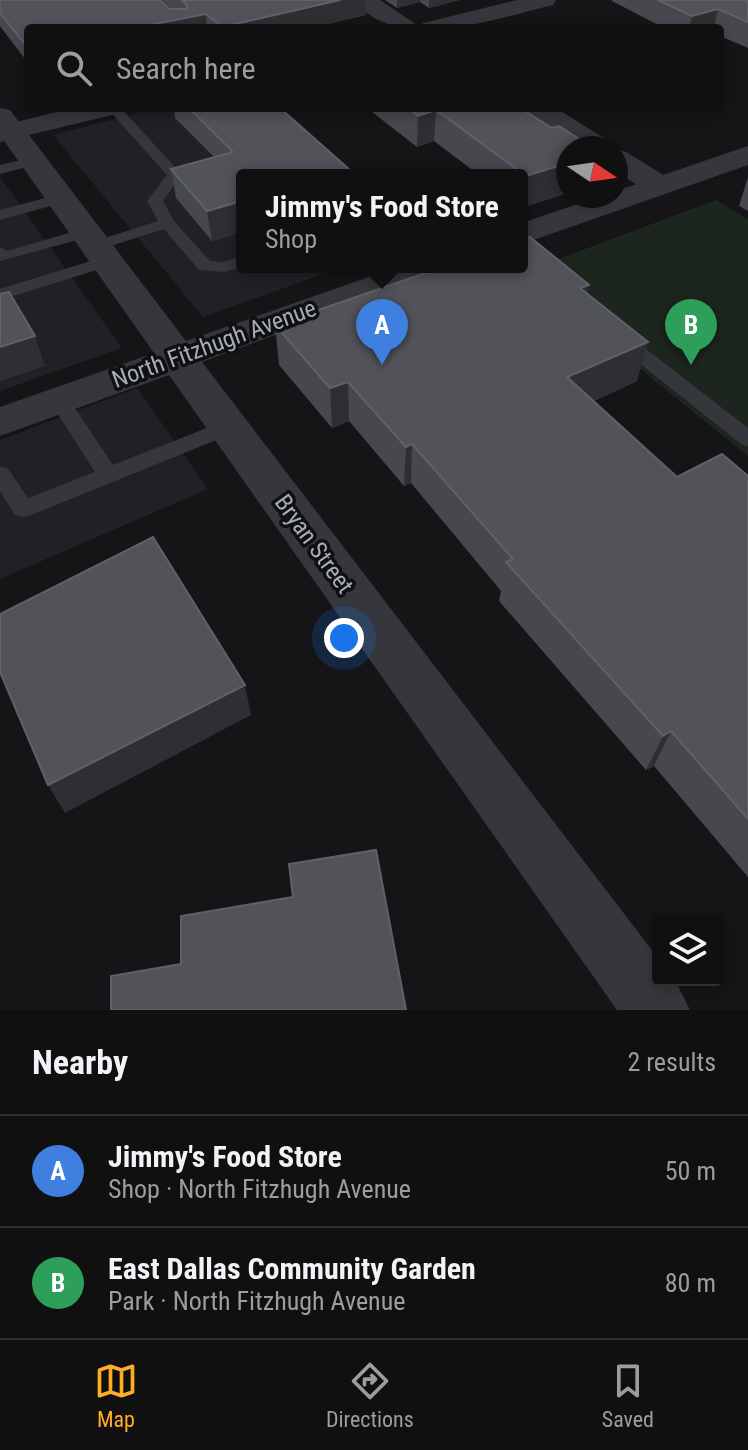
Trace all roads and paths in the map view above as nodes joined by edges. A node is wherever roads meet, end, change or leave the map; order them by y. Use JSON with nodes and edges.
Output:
{"nodes":[{"id":1,"x":365,"y":0,"type":"edge"},
{"id":2,"x":545,"y":0,"type":"edge"},
{"id":3,"x":403,"y":24,"type":"edge"},
{"id":4,"x":447,"y":24,"type":"edge"},
{"id":5,"x":95,"y":112,"type":"edge"},
{"id":6,"x":118,"y":112,"type":"edge"},
{"id":7,"x":543,"y":112,"type":"edge"},
{"id":8,"x":581,"y":136,"type":"edge"},
{"id":9,"x":9,"y":143,"type":"edge"},
{"id":10,"x":748,"y":155,"type":"edge"},
{"id":11,"x":628,"y":166,"type":"edge"},
{"id":12,"x":659,"y":185,"type":"junction"},
{"id":13,"x":0,"y":215,"type":"edge"},
{"id":14,"x":167,"y":223,"type":"junction"},
{"id":15,"x":528,"y":232,"type":"edge"},
{"id":16,"x":87,"y":235,"type":"junction"},
{"id":17,"x":0,"y":252,"type":"edge"},
{"id":18,"x":236,"y":263,"type":"edge"},
{"id":19,"x":410,"y":273,"type":"edge"},
{"id":20,"x":0,"y":295,"type":"edge"},
{"id":21,"x":612,"y":332,"type":"edge"},
{"id":22,"x":177,"y":357,"type":"junction"},
{"id":23,"x":59,"y":400,"type":"junction"},
{"id":24,"x":0,"y":422,"type":"edge"},
{"id":25,"x":229,"y":427,"type":"junction"},
{"id":26,"x":748,"y":439,"type":"edge"},
{"id":27,"x":0,"y":474,"type":"edge"},
{"id":28,"x":108,"y":474,"type":"junction"},
{"id":29,"x":657,"y":1010,"type":"edge"}],
"edges":[{"from":1,"to":3,"type":"street"},
{"from":2,"to":4,"type":"street"},
{"from":5,"to":9,"type":"street"},
{"from":6,"to":14,"type":"lane"},
{"from":7,"to":8,"type":"street"},
{"from":9,"to":16,"type":"street","name":"Bryan Street"},
{"from":10,"to":12,"type":"street"},
{"from":11,"to":12,"type":"street"},
{"from":12,"to":15,"type":"street"},
{"from":13,"to":16,"type":"lane"},
{"from":14,"to":16,"type":"lane"},
{"from":14,"to":18,"type":"lane"},
{"from":16,"to":17,"type":"lane"},
{"from":16,"to":20,"type":"lane"},
{"from":16,"to":22,"type":"street","name":"Bryan Street"},
{"from":19,"to":22,"type":"street","name":"North Fitzhugh Avenue"},
{"from":21,"to":26,"type":"lane"},
{"from":22,"to":23,"type":"street","name":"North Fitzhugh Avenue"},
{"from":22,"to":25,"type":"street","name":"Bryan Street"},
{"from":23,"to":24,"type":"street","name":"North Fitzhugh Avenue"},
{"from":23,"to":28,"type":"lane"},
{"from":25,"to":28,"type":"lane"},
{"from":25,"to":29,"type":"street","name":"Bryan Street"},
{"from":27,"to":28,"type":"lane"}]}
